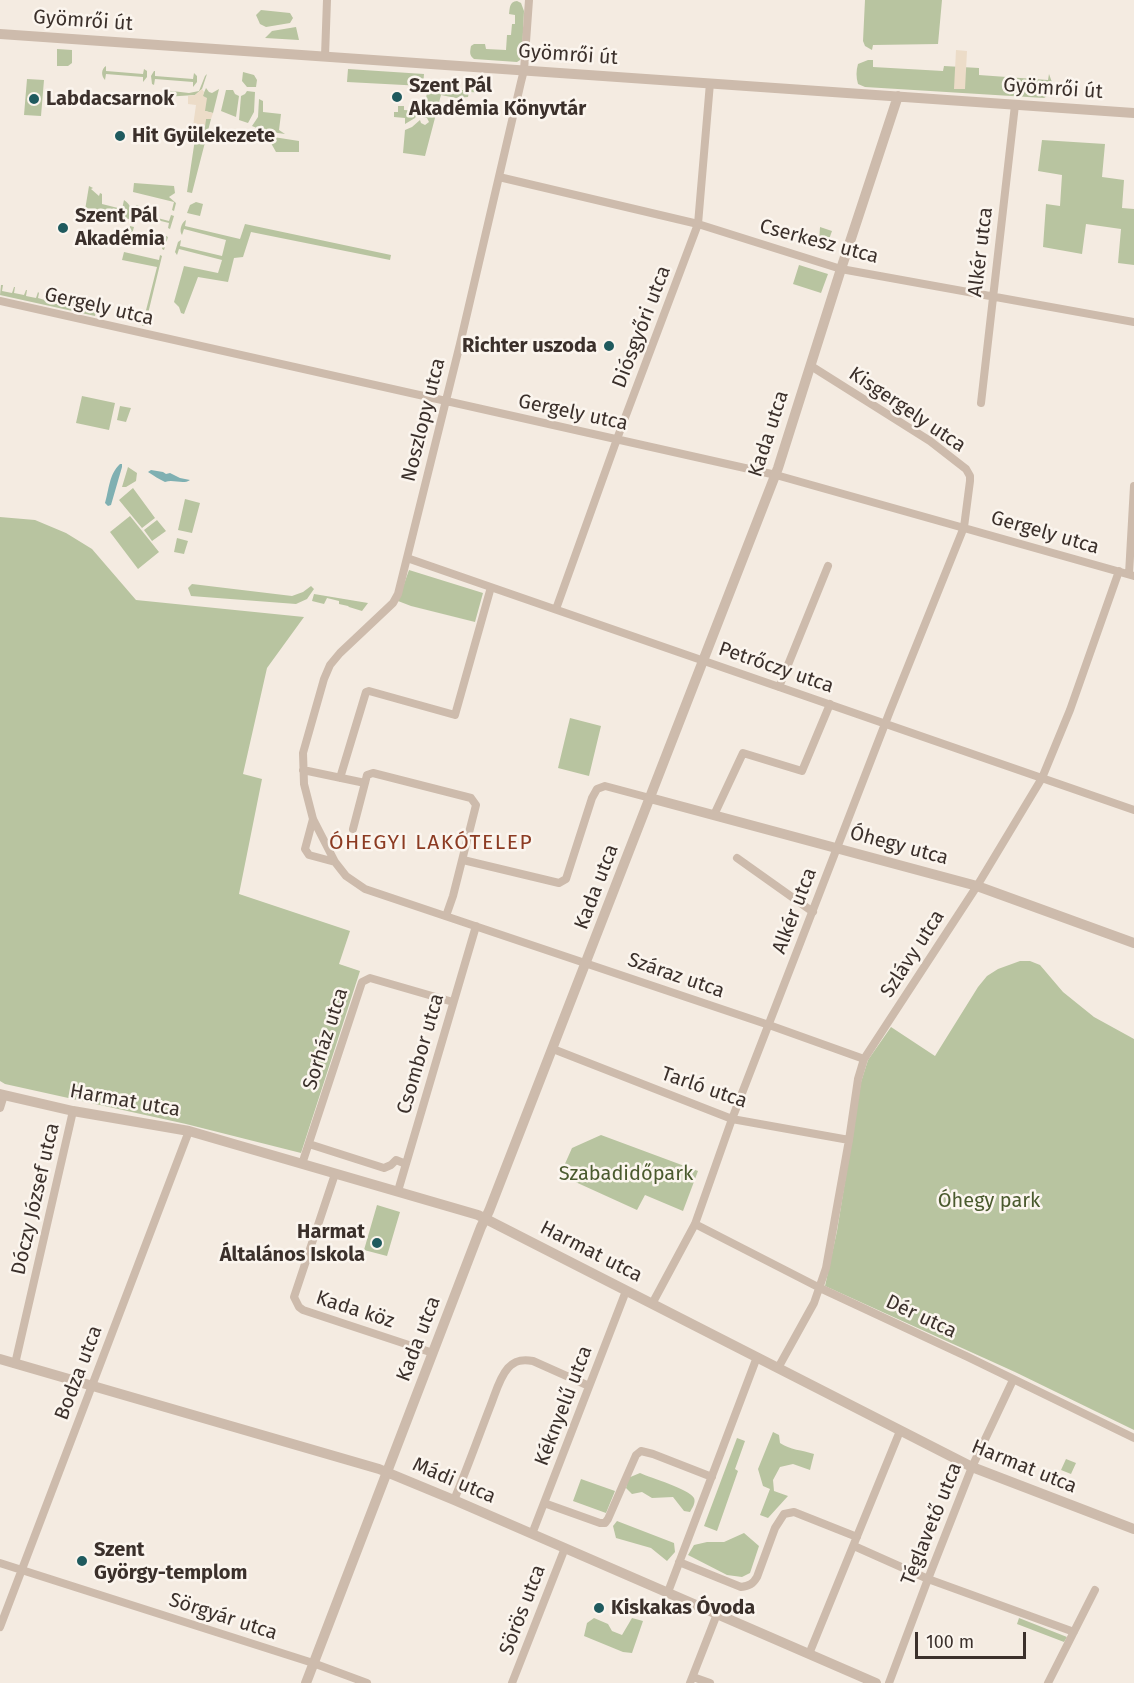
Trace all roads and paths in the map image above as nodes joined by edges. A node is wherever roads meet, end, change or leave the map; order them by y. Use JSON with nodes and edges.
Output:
{"nodes":[{"id":1,"x":327,"y":0,"type":"edge"},
{"id":2,"x":529,"y":0,"type":"edge"},
{"id":3,"x":0,"y":34,"type":"edge"},
{"id":4,"x":326,"y":56,"type":"junction"},
{"id":5,"x":524,"y":70,"type":"junction"},
{"id":6,"x":710,"y":83,"type":"junction"},
{"id":7,"x":898,"y":96,"type":"junction"},
{"id":8,"x":1015,"y":105,"type":"junction"},
{"id":9,"x":1134,"y":113,"type":"edge"},
{"id":10,"x":499,"y":177,"type":"junction"},
{"id":11,"x":698,"y":224,"type":"junction"},
{"id":12,"x":841,"y":269,"type":"junction"},
{"id":13,"x":993,"y":296,"type":"junction"},
{"id":14,"x":0,"y":302,"type":"edge"},
{"id":15,"x":1134,"y":322,"type":"edge"},
{"id":16,"x":810,"y":366,"type":"junction"},
{"id":17,"x":445,"y":401,"type":"junction"},
{"id":18,"x":981,"y":403,"type":"dead end"},
{"id":19,"x":617,"y":439,"type":"junction"},
{"id":20,"x":776,"y":474,"type":"junction"},
{"id":21,"x":1134,"y":486,"type":"edge"},
{"id":22,"x":964,"y":527,"type":"junction"},
{"id":23,"x":407,"y":558,"type":"junction"},
{"id":24,"x":828,"y":567,"type":"dead end"},
{"id":25,"x":1119,"y":572,"type":"junction"},
{"id":26,"x":1132,"y":575,"type":"edge"},
{"id":27,"x":492,"y":587,"type":"junction"},
{"id":28,"x":556,"y":609,"type":"junction"},
{"id":29,"x":704,"y":661,"type":"junction"},
{"id":30,"x":780,"y":687,"type":"junction"},
{"id":31,"x":830,"y":704,"type":"junction"},
{"id":32,"x":886,"y":723,"type":"junction"},
{"id":33,"x":303,"y":771,"type":"junction"},
{"id":34,"x":340,"y":778,"type":"junction"},
{"id":35,"x":1042,"y":778,"type":"junction"},
{"id":36,"x":365,"y":783,"type":"junction"},
{"id":37,"x":650,"y":798,"type":"junction"},
{"id":38,"x":1134,"y":810,"type":"edge"},
{"id":39,"x":714,"y":815,"type":"junction"},
{"id":40,"x":313,"y":819,"type":"junction"},
{"id":41,"x":353,"y":829,"type":"dead end"},
{"id":42,"x":837,"y":849,"type":"junction"},
{"id":43,"x":737,"y":858,"type":"dead end"},
{"id":44,"x":463,"y":860,"type":"junction"},
{"id":45,"x":335,"y":862,"type":"junction"},
{"id":46,"x":977,"y":886,"type":"junction"},
{"id":47,"x":813,"y":912,"type":"junction"},
{"id":48,"x":446,"y":916,"type":"junction"},
{"id":49,"x":476,"y":926,"type":"junction"},
{"id":50,"x":1134,"y":943,"type":"edge"},
{"id":51,"x":586,"y":963,"type":"junction"},
{"id":52,"x":453,"y":1002,"type":"junction"},
{"id":53,"x":769,"y":1024,"type":"junction"},
{"id":54,"x":553,"y":1049,"type":"junction"},
{"id":55,"x":864,"y":1059,"type":"junction"},
{"id":56,"x":2,"y":1094,"type":"edge"},
{"id":57,"x":0,"y":1108,"type":"edge"},
{"id":58,"x":73,"y":1111,"type":"junction"},
{"id":59,"x":732,"y":1119,"type":"junction"},
{"id":60,"x":189,"y":1131,"type":"junction"},
{"id":61,"x":849,"y":1140,"type":"junction"},
{"id":62,"x":309,"y":1144,"type":"junction"},
{"id":63,"x":302,"y":1164,"type":"junction"},
{"id":64,"x":406,"y":1164,"type":"junction"},
{"id":65,"x":335,"y":1174,"type":"junction"},
{"id":66,"x":398,"y":1191,"type":"junction"},
{"id":67,"x":486,"y":1219,"type":"junction"},
{"id":68,"x":695,"y":1224,"type":"junction"},
{"id":69,"x":820,"y":1288,"type":"junction"},
{"id":70,"x":626,"y":1291,"type":"junction"},
{"id":71,"x":652,"y":1304,"type":"junction"},
{"id":72,"x":433,"y":1353,"type":"junction"},
{"id":73,"x":757,"y":1357,"type":"junction"},
{"id":74,"x":0,"y":1359,"type":"edge"},
{"id":75,"x":15,"y":1364,"type":"junction"},
{"id":76,"x":778,"y":1368,"type":"junction"},
{"id":77,"x":1013,"y":1380,"type":"junction"},
{"id":78,"x":92,"y":1386,"type":"junction"},
{"id":79,"x":589,"y":1386,"type":"junction"},
{"id":80,"x":900,"y":1431,"type":"junction"},
{"id":81,"x":1134,"y":1438,"type":"edge"},
{"id":82,"x":972,"y":1467,"type":"junction"},
{"id":83,"x":387,"y":1472,"type":"junction"},
{"id":84,"x":712,"y":1477,"type":"junction"},
{"id":85,"x":454,"y":1500,"type":"junction"},
{"id":86,"x":544,"y":1503,"type":"junction"},
{"id":87,"x":1134,"y":1529,"type":"edge"},
{"id":88,"x":532,"y":1534,"type":"junction"},
{"id":89,"x":855,"y":1542,"type":"junction"},
{"id":90,"x":565,"y":1548,"type":"junction"},
{"id":91,"x":679,"y":1562,"type":"junction"},
{"id":92,"x":0,"y":1563,"type":"edge"},
{"id":93,"x":22,"y":1570,"type":"junction"},
{"id":94,"x":928,"y":1579,"type":"junction"},
{"id":95,"x":1095,"y":1590,"type":"dead end"},
{"id":96,"x":668,"y":1592,"type":"junction"},
{"id":97,"x":717,"y":1614,"type":"junction"},
{"id":98,"x":0,"y":1627,"type":"edge"},
{"id":99,"x":1074,"y":1632,"type":"junction"},
{"id":100,"x":810,"y":1654,"type":"junction"},
{"id":101,"x":313,"y":1663,"type":"junction"},
{"id":102,"x":692,"y":1680,"type":"edge"},
{"id":103,"x":306,"y":1683,"type":"edge"},
{"id":104,"x":367,"y":1683,"type":"edge"},
{"id":105,"x":512,"y":1683,"type":"edge"},
{"id":106,"x":710,"y":1683,"type":"edge"},
{"id":107,"x":876,"y":1683,"type":"edge"},
{"id":108,"x":889,"y":1683,"type":"edge"},
{"id":109,"x":1048,"y":1683,"type":"edge"}],
"edges":[{"from":1,"to":4,"type":"street"},
{"from":2,"to":5,"type":"street","name":"Noszlopy utca"},
{"from":3,"to":4,"type":"street","name":"Gyömrői út"},
{"from":4,"to":5,"type":"street","name":"Gyömrői út"},
{"from":5,"to":6,"type":"street","name":"Gyömrői út"},
{"from":5,"to":10,"type":"street","name":"Noszlopy utca"},
{"from":6,"to":7,"type":"street","name":"Gyömrői út"},
{"from":6,"to":11,"type":"street","name":"Diósgyőri utca"},
{"from":7,"to":8,"type":"street","name":"Gyömrői út"},
{"from":7,"to":12,"type":"street","name":"Kada utca"},
{"from":8,"to":9,"type":"street","name":"Gyömrői út"},
{"from":8,"to":13,"type":"street","name":"Alkér utca"},
{"from":10,"to":11,"type":"street","name":"Cserkesz utca"},
{"from":10,"to":17,"type":"street","name":"Noszlopy utca"},
{"from":11,"to":12,"type":"street","name":"Cserkesz utca"},
{"from":11,"to":19,"type":"street","name":"Diósgyőri utca"},
{"from":12,"to":13,"type":"street","name":"Cserkesz utca"},
{"from":12,"to":16,"type":"street","name":"Kada utca"},
{"from":13,"to":15,"type":"street","name":"Cserkesz utca"},
{"from":13,"to":18,"type":"street","name":"Alkér utca"},
{"from":14,"to":17,"type":"street","name":"Gergely utca"},
{"from":16,"to":20,"type":"street","name":"Kada utca"},
{"from":16,"to":22,"type":"street","name":"Kisgergely utca"},
{"from":17,"to":19,"type":"street","name":"Gergely utca"},
{"from":17,"to":23,"type":"street","name":"Noszlopy utca"},
{"from":19,"to":20,"type":"street","name":"Gergely utca"},
{"from":19,"to":28,"type":"street","name":"Diósgyőri utca"},
{"from":20,"to":22,"type":"street","name":"Gergely utca"},
{"from":20,"to":29,"type":"street","name":"Kada utca"},
{"from":21,"to":26,"type":"street"},
{"from":22,"to":25,"type":"street","name":"Gergely utca"},
{"from":22,"to":32,"type":"street","name":"Alkér utca"},
{"from":23,"to":27,"type":"street","name":"Petrőczy utca"},
{"from":23,"to":33,"type":"street","name":"Noszlopy utca"},
{"from":24,"to":30,"type":"street"},
{"from":25,"to":26,"type":"street","name":"Gergely utca"},
{"from":25,"to":35,"type":"street","name":"Szlávy utca"},
{"from":27,"to":28,"type":"street","name":"Petrőczy utca"},
{"from":27,"to":34,"type":"street"},
{"from":28,"to":29,"type":"street","name":"Petrőczy utca"},
{"from":29,"to":30,"type":"street","name":"Petrőczy utca"},
{"from":29,"to":37,"type":"street","name":"Kada utca"},
{"from":30,"to":31,"type":"street","name":"Petrőczy utca"},
{"from":31,"to":32,"type":"street","name":"Petrőczy utca"},
{"from":31,"to":39,"type":"street"},
{"from":32,"to":35,"type":"street","name":"Petrőczy utca"},
{"from":32,"to":42,"type":"street","name":"Alkér utca"},
{"from":33,"to":34,"type":"street"},
{"from":33,"to":40,"type":"street","name":"Noszlopy utca"},
{"from":34,"to":36,"type":"street"},
{"from":35,"to":38,"type":"street","name":"Petrőczy utca"},
{"from":35,"to":46,"type":"street","name":"Szlávy utca"},
{"from":36,"to":41,"type":"street"},
{"from":36,"to":44,"type":"street"},
{"from":37,"to":39,"type":"street","name":"Óhegy utca"},
{"from":37,"to":44,"type":"street"},
{"from":37,"to":51,"type":"street","name":"Kada utca"},
{"from":39,"to":42,"type":"street","name":"Óhegy utca"},
{"from":40,"to":45,"type":"street","name":"Noszlopy utca"},
{"from":40,"to":45,"type":"street","name":"Noszlopy utca"},
{"from":42,"to":46,"type":"street","name":"Óhegy utca"},
{"from":42,"to":47,"type":"street","name":"Alkér utca"},
{"from":43,"to":47,"type":"street"},
{"from":44,"to":48,"type":"street"},
{"from":45,"to":48,"type":"street","name":"Noszlopy utca"},
{"from":46,"to":50,"type":"street","name":"Óhegy utca"},
{"from":46,"to":55,"type":"street","name":"Szlávy utca"},
{"from":47,"to":53,"type":"street","name":"Alkér utca"},
{"from":48,"to":49,"type":"street","name":"Noszlopy utca"},
{"from":49,"to":51,"type":"street","name":"Száraz utca"},
{"from":49,"to":52,"type":"street","name":"Csombor utca"},
{"from":51,"to":53,"type":"street","name":"Száraz utca"},
{"from":51,"to":54,"type":"street","name":"Kada utca"},
{"from":52,"to":62,"type":"street","name":"Sorház utca"},
{"from":52,"to":64,"type":"street","name":"Csombor utca"},
{"from":53,"to":55,"type":"street","name":"Száraz utca"},
{"from":53,"to":59,"type":"street","name":"Alkér utca"},
{"from":54,"to":59,"type":"street","name":"Tarló utca"},
{"from":54,"to":67,"type":"street","name":"Kada utca"},
{"from":55,"to":61,"type":"street","name":"Szlávy utca"},
{"from":56,"to":57,"type":"street"},
{"from":56,"to":58,"type":"street","name":"Harmat utca"},
{"from":58,"to":60,"type":"street","name":"Harmat utca"},
{"from":58,"to":75,"type":"street","name":"Dóczy József utca"},
{"from":59,"to":61,"type":"street","name":"Tarló utca"},
{"from":59,"to":68,"type":"street","name":"Alkér utca"},
{"from":60,"to":63,"type":"street","name":"Harmat utca"},
{"from":60,"to":78,"type":"street","name":"Bodza utca"},
{"from":61,"to":69,"type":"street","name":"Szlávy utca"},
{"from":62,"to":63,"type":"street","name":"Sorház utca"},
{"from":62,"to":64,"type":"street"},
{"from":63,"to":65,"type":"street","name":"Harmat utca"},
{"from":64,"to":66,"type":"street","name":"Csombor utca"},
{"from":65,"to":66,"type":"street","name":"Harmat utca"},
{"from":65,"to":72,"type":"street","name":"Kada köz"},
{"from":66,"to":67,"type":"street","name":"Harmat utca"},
{"from":67,"to":70,"type":"street","name":"Harmat utca"},
{"from":67,"to":72,"type":"street","name":"Kada utca"},
{"from":68,"to":69,"type":"street","name":"Dér utca"},
{"from":68,"to":71,"type":"street","name":"Alkér utca"},
{"from":69,"to":76,"type":"street","name":"Szlávy utca"},
{"from":69,"to":77,"type":"street","name":"Dér utca"},
{"from":70,"to":71,"type":"street","name":"Harmat utca"},
{"from":70,"to":79,"type":"street","name":"Kéknyelű utca"},
{"from":71,"to":73,"type":"street","name":"Harmat utca"},
{"from":72,"to":83,"type":"street","name":"Kada utca"},
{"from":73,"to":76,"type":"street","name":"Harmat utca"},
{"from":73,"to":84,"type":"street"},
{"from":74,"to":75,"type":"street","name":"Mádi utca"},
{"from":75,"to":78,"type":"street","name":"Mádi utca"},
{"from":76,"to":80,"type":"street","name":"Harmat utca"},
{"from":77,"to":81,"type":"street","name":"Dér utca"},
{"from":77,"to":82,"type":"street","name":"Téglavető utca"},
{"from":78,"to":83,"type":"street","name":"Mádi utca"},
{"from":78,"to":93,"type":"street","name":"Bodza utca"},
{"from":79,"to":85,"type":"street"},
{"from":79,"to":86,"type":"street","name":"Kéknyelű utca"},
{"from":80,"to":82,"type":"street","name":"Harmat utca"},
{"from":80,"to":89,"type":"street"},
{"from":82,"to":87,"type":"street","name":"Harmat utca"},
{"from":82,"to":94,"type":"street","name":"Téglavető utca"},
{"from":83,"to":85,"type":"street","name":"Mádi utca"},
{"from":83,"to":101,"type":"street","name":"Kada utca"},
{"from":84,"to":86,"type":"street"},
{"from":84,"to":91,"type":"street"},
{"from":85,"to":88,"type":"street","name":"Mádi utca"},
{"from":86,"to":88,"type":"street","name":"Kéknyelű utca"},
{"from":88,"to":90,"type":"street","name":"Mádi utca"},
{"from":89,"to":91,"type":"street"},
{"from":89,"to":94,"type":"street"},
{"from":89,"to":100,"type":"street"},
{"from":90,"to":96,"type":"street","name":"Mádi utca"},
{"from":90,"to":105,"type":"street","name":"Sörös utca"},
{"from":91,"to":96,"type":"street"},
{"from":92,"to":93,"type":"street","name":"Sörgyár utca"},
{"from":93,"to":98,"type":"street","name":"Bodza utca"},
{"from":93,"to":101,"type":"street","name":"Sörgyár utca"},
{"from":94,"to":99,"type":"street"},
{"from":94,"to":108,"type":"street","name":"Téglavető utca"},
{"from":95,"to":99,"type":"street"},
{"from":96,"to":97,"type":"street","name":"Mádi utca"},
{"from":97,"to":100,"type":"street","name":"Mádi utca"},
{"from":97,"to":102,"type":"street"},
{"from":99,"to":109,"type":"street"},
{"from":100,"to":107,"type":"street","name":"Mádi utca"},
{"from":101,"to":103,"type":"street","name":"Kada utca"},
{"from":101,"to":104,"type":"street","name":"Sörgyár utca"},
{"from":102,"to":106,"type":"street"}]}
